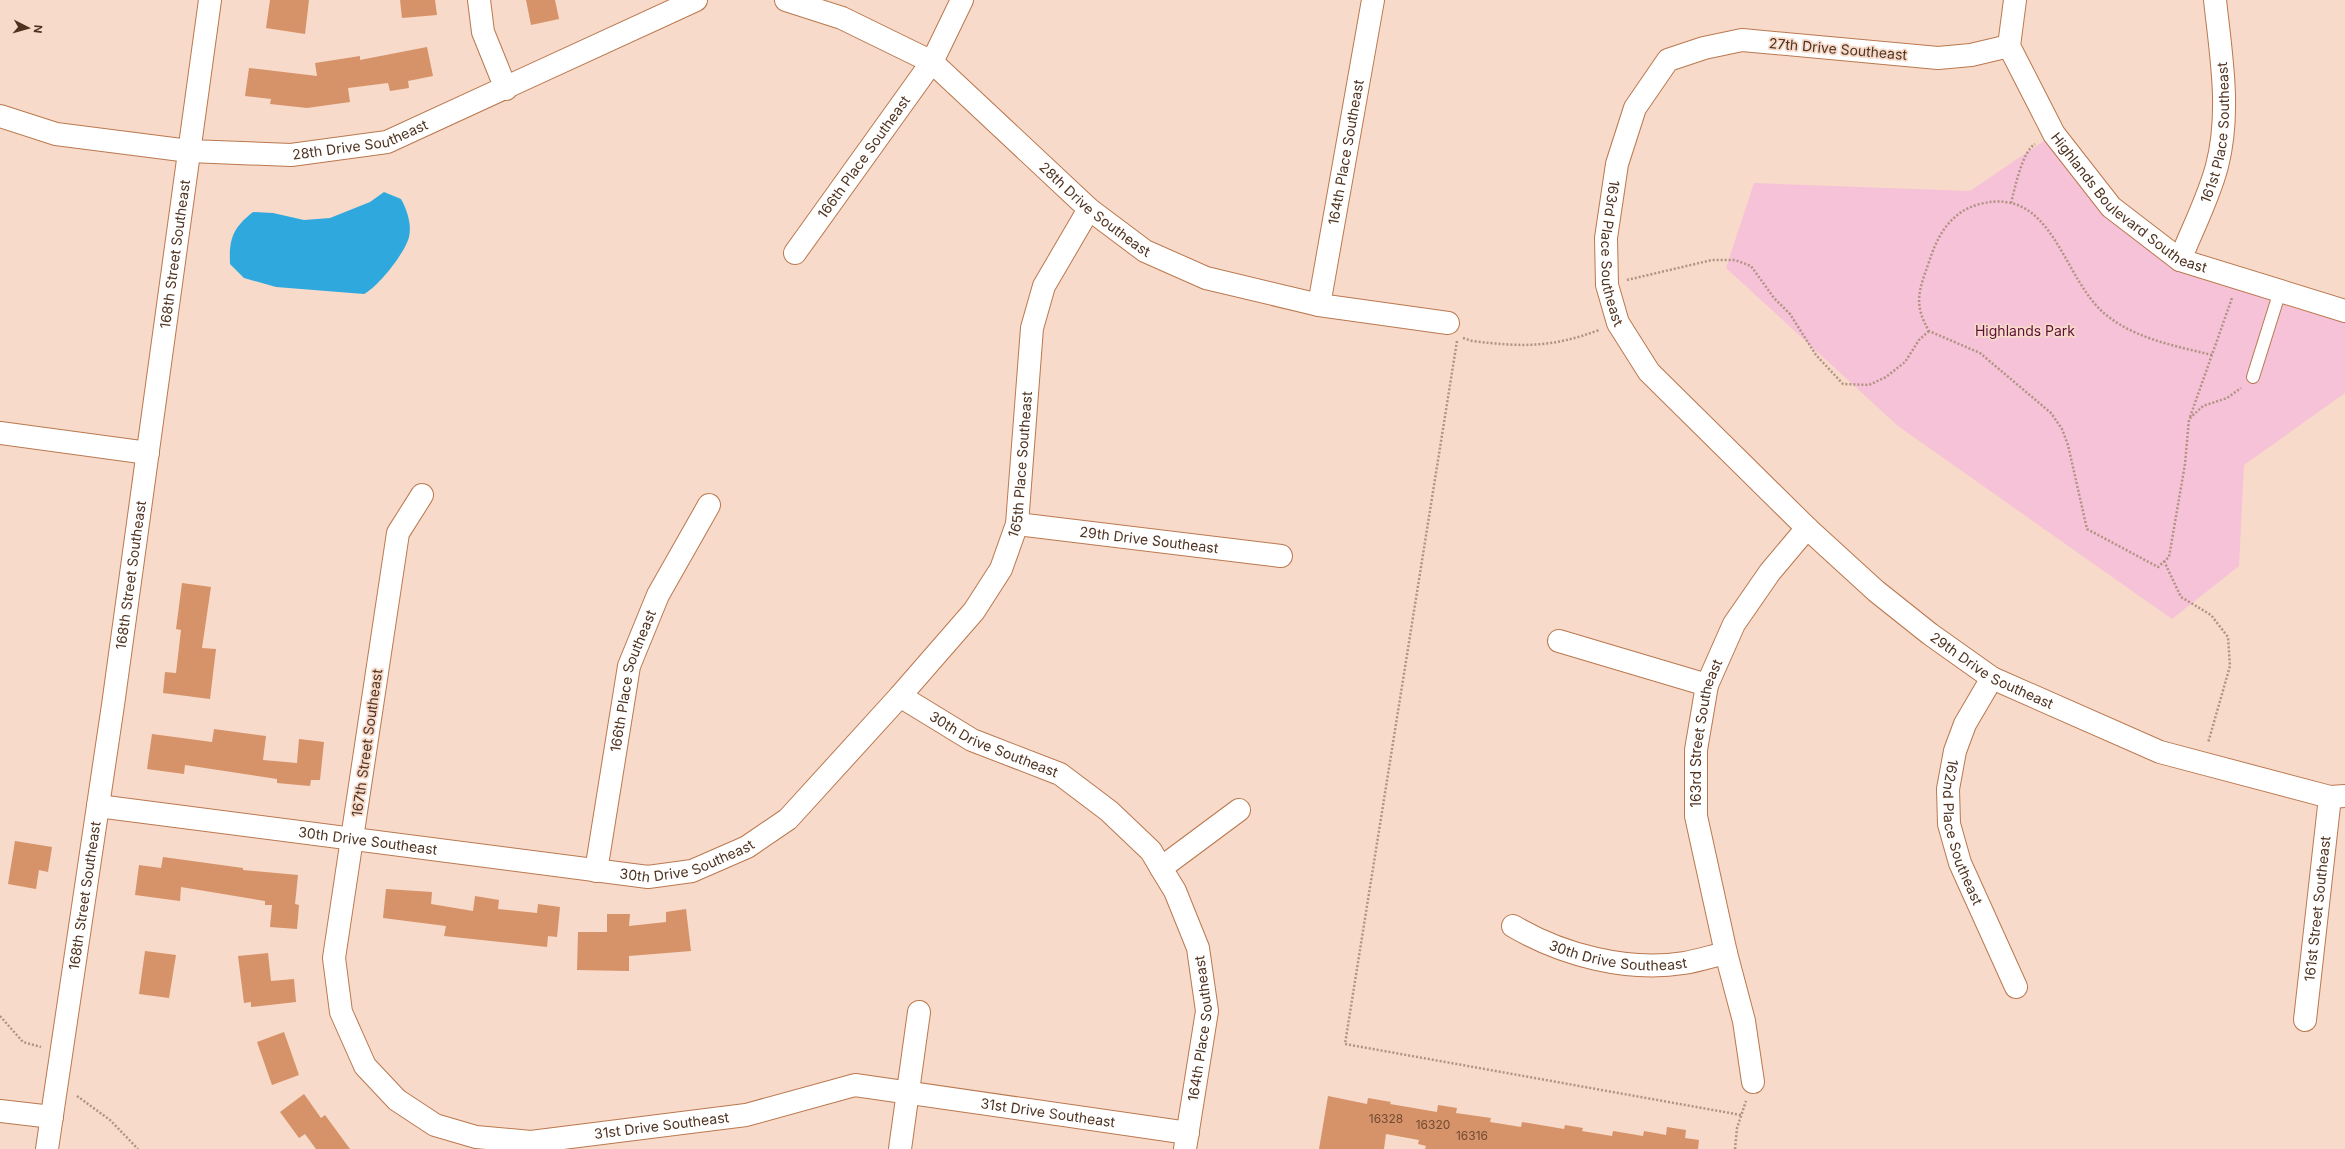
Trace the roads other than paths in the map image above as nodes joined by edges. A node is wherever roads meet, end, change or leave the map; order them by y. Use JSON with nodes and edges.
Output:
{"nodes":[{"id":1,"x":210,"y":0,"type":"edge"},
{"id":2,"x":479,"y":0,"type":"edge"},
{"id":3,"x":696,"y":0,"type":"edge"},
{"id":4,"x":786,"y":0,"type":"edge"},
{"id":5,"x":962,"y":0,"type":"edge"},
{"id":6,"x":1373,"y":0,"type":"edge"},
{"id":7,"x":2014,"y":0,"type":"edge"},
{"id":8,"x":2215,"y":0,"type":"edge"},
{"id":9,"x":2009,"y":46,"type":"junction"},
{"id":10,"x":1668,"y":60,"type":"joint"},
{"id":11,"x":932,"y":62,"type":"junction"},
{"id":12,"x":506,"y":89,"type":"junction"},
{"id":13,"x":0,"y":116,"type":"edge"},
{"id":14,"x":189,"y":151,"type":"junction"},
{"id":15,"x":1089,"y":209,"type":"junction"},
{"id":16,"x":795,"y":253,"type":"dead end"},
{"id":17,"x":2180,"y":260,"type":"junction"},
{"id":18,"x":2280,"y":291,"type":"junction"},
{"id":19,"x":1319,"y":305,"type":"junction"},
{"id":20,"x":2345,"y":311,"type":"edge"},
{"id":21,"x":1448,"y":323,"type":"dead end"},
{"id":22,"x":2253,"y":377,"type":"road end"},
{"id":23,"x":1704,"y":428,"type":"joint"},
{"id":24,"x":0,"y":433,"type":"edge"},
{"id":25,"x":148,"y":453,"type":"junction"},
{"id":26,"x":422,"y":495,"type":"dead end"},
{"id":27,"x":709,"y":505,"type":"dead end"},
{"id":28,"x":1017,"y":524,"type":"junction"},
{"id":29,"x":1807,"y":528,"type":"junction"},
{"id":30,"x":1281,"y":556,"type":"dead end"},
{"id":31,"x":1560,"y":641,"type":"dead end"},
{"id":32,"x":1992,"y":678,"type":"junction"},
{"id":33,"x":1707,"y":685,"type":"junction"},
{"id":34,"x":900,"y":696,"type":"junction"},
{"id":35,"x":2338,"y":797,"type":"edge"},
{"id":36,"x":98,"y":806,"type":"junction"},
{"id":37,"x":1239,"y":810,"type":"dead end"},
{"id":38,"x":352,"y":840,"type":"junction"},
{"id":39,"x":1161,"y":868,"type":"junction"},
{"id":40,"x":596,"y":871,"type":"junction"},
{"id":41,"x":1513,"y":926,"type":"dead end"},
{"id":42,"x":1726,"y":953,"type":"junction"},
{"id":43,"x":2016,"y":987,"type":"dead end"},
{"id":44,"x":919,"y":1012,"type":"dead end"},
{"id":45,"x":2305,"y":1020,"type":"dead end"},
{"id":46,"x":1753,"y":1082,"type":"road end"},
{"id":47,"x":908,"y":1092,"type":"junction"},
{"id":48,"x":397,"y":1100,"type":"joint"},
{"id":49,"x":0,"y":1111,"type":"edge"},
{"id":50,"x":52,"y":1117,"type":"junction"},
{"id":51,"x":1186,"y":1141,"type":"edge"},
{"id":52,"x":581,"y":1143,"type":"edge"},
{"id":53,"x":47,"y":1149,"type":"edge"},
{"id":54,"x":900,"y":1149,"type":"edge"}],
"edges":[{"from":1,"to":14,"type":"street","name":"168th Street Southeast"},
{"from":2,"to":12,"type":"street"},
{"from":3,"to":12,"type":"street","name":"28th Drive Southeast"},
{"from":4,"to":11,"type":"street","name":"28th Drive Southeast"},
{"from":5,"to":11,"type":"street","name":"166th Place Southeast"},
{"from":6,"to":19,"type":"street","name":"164th Place Southeast"},
{"from":7,"to":9,"type":"street"},
{"from":8,"to":17,"type":"street","name":"161st Place Southeast"},
{"from":9,"to":10,"type":"street","name":"27th Drive Southeast"},
{"from":9,"to":17,"type":"street","name":"Highlands Boulevard Southeast"},
{"from":10,"to":23,"type":"street","name":"163rd Place Southeast"},
{"from":11,"to":15,"type":"street","name":"28th Drive Southeast"},
{"from":11,"to":16,"type":"street","name":"166th Place Southeast"},
{"from":12,"to":14,"type":"street","name":"28th Drive Southeast"},
{"from":13,"to":14,"type":"street","name":"28th Drive Southeast"},
{"from":14,"to":25,"type":"street","name":"168th Street Southeast"},
{"from":15,"to":19,"type":"street","name":"28th Drive Southeast"},
{"from":15,"to":28,"type":"street","name":"165th Place Southeast"},
{"from":17,"to":18,"type":"street","name":"Highlands Boulevard Southeast"},
{"from":18,"to":20,"type":"street","name":"Highlands Boulevard Southeast"},
{"from":18,"to":22,"type":"lane"},
{"from":19,"to":21,"type":"street","name":"28th Drive Southeast"},
{"from":23,"to":29,"type":"street","name":"29th Drive Southeast"},
{"from":24,"to":25,"type":"street"},
{"from":25,"to":36,"type":"street","name":"168th Street Southeast"},
{"from":26,"to":38,"type":"street","name":"167th Street Southeast"},
{"from":27,"to":40,"type":"street","name":"166th Place Southeast"},
{"from":28,"to":30,"type":"street","name":"29th Drive Southeast"},
{"from":28,"to":34,"type":"street","name":"165th Place Southeast"},
{"from":29,"to":32,"type":"street","name":"29th Drive Southeast"},
{"from":29,"to":33,"type":"street","name":"163rd Street Southeast"},
{"from":31,"to":33,"type":"street"},
{"from":32,"to":35,"type":"street","name":"29th Drive Southeast"},
{"from":32,"to":43,"type":"street","name":"162nd Place Southeast"},
{"from":33,"to":42,"type":"street","name":"163rd Street Southeast"},
{"from":34,"to":39,"type":"street","name":"30th Drive Southeast"},
{"from":34,"to":40,"type":"street","name":"30th Drive Southeast"},
{"from":35,"to":45,"type":"street","name":"161st Street Southeast"},
{"from":36,"to":38,"type":"street","name":"30th Drive Southeast"},
{"from":36,"to":50,"type":"street","name":"168th Street Southeast"},
{"from":37,"to":39,"type":"street"},
{"from":38,"to":40,"type":"street","name":"30th Drive Southeast"},
{"from":38,"to":48,"type":"street","name":"167th Street Southeast"},
{"from":39,"to":51,"type":"street","name":"164th Place Southeast"},
{"from":41,"to":42,"type":"street","name":"30th Drive Southeast"},
{"from":42,"to":46,"type":"street","name":"163rd Street Southeast"},
{"from":44,"to":47,"type":"street"},
{"from":47,"to":51,"type":"street","name":"31st Drive Southeast"},
{"from":47,"to":52,"type":"street","name":"31st Drive Southeast"},
{"from":47,"to":54,"type":"street"},
{"from":48,"to":52,"type":"street","name":"31st Drive Southeast"},
{"from":49,"to":50,"type":"street"},
{"from":50,"to":53,"type":"street","name":"168th Street Southeast"}]}
